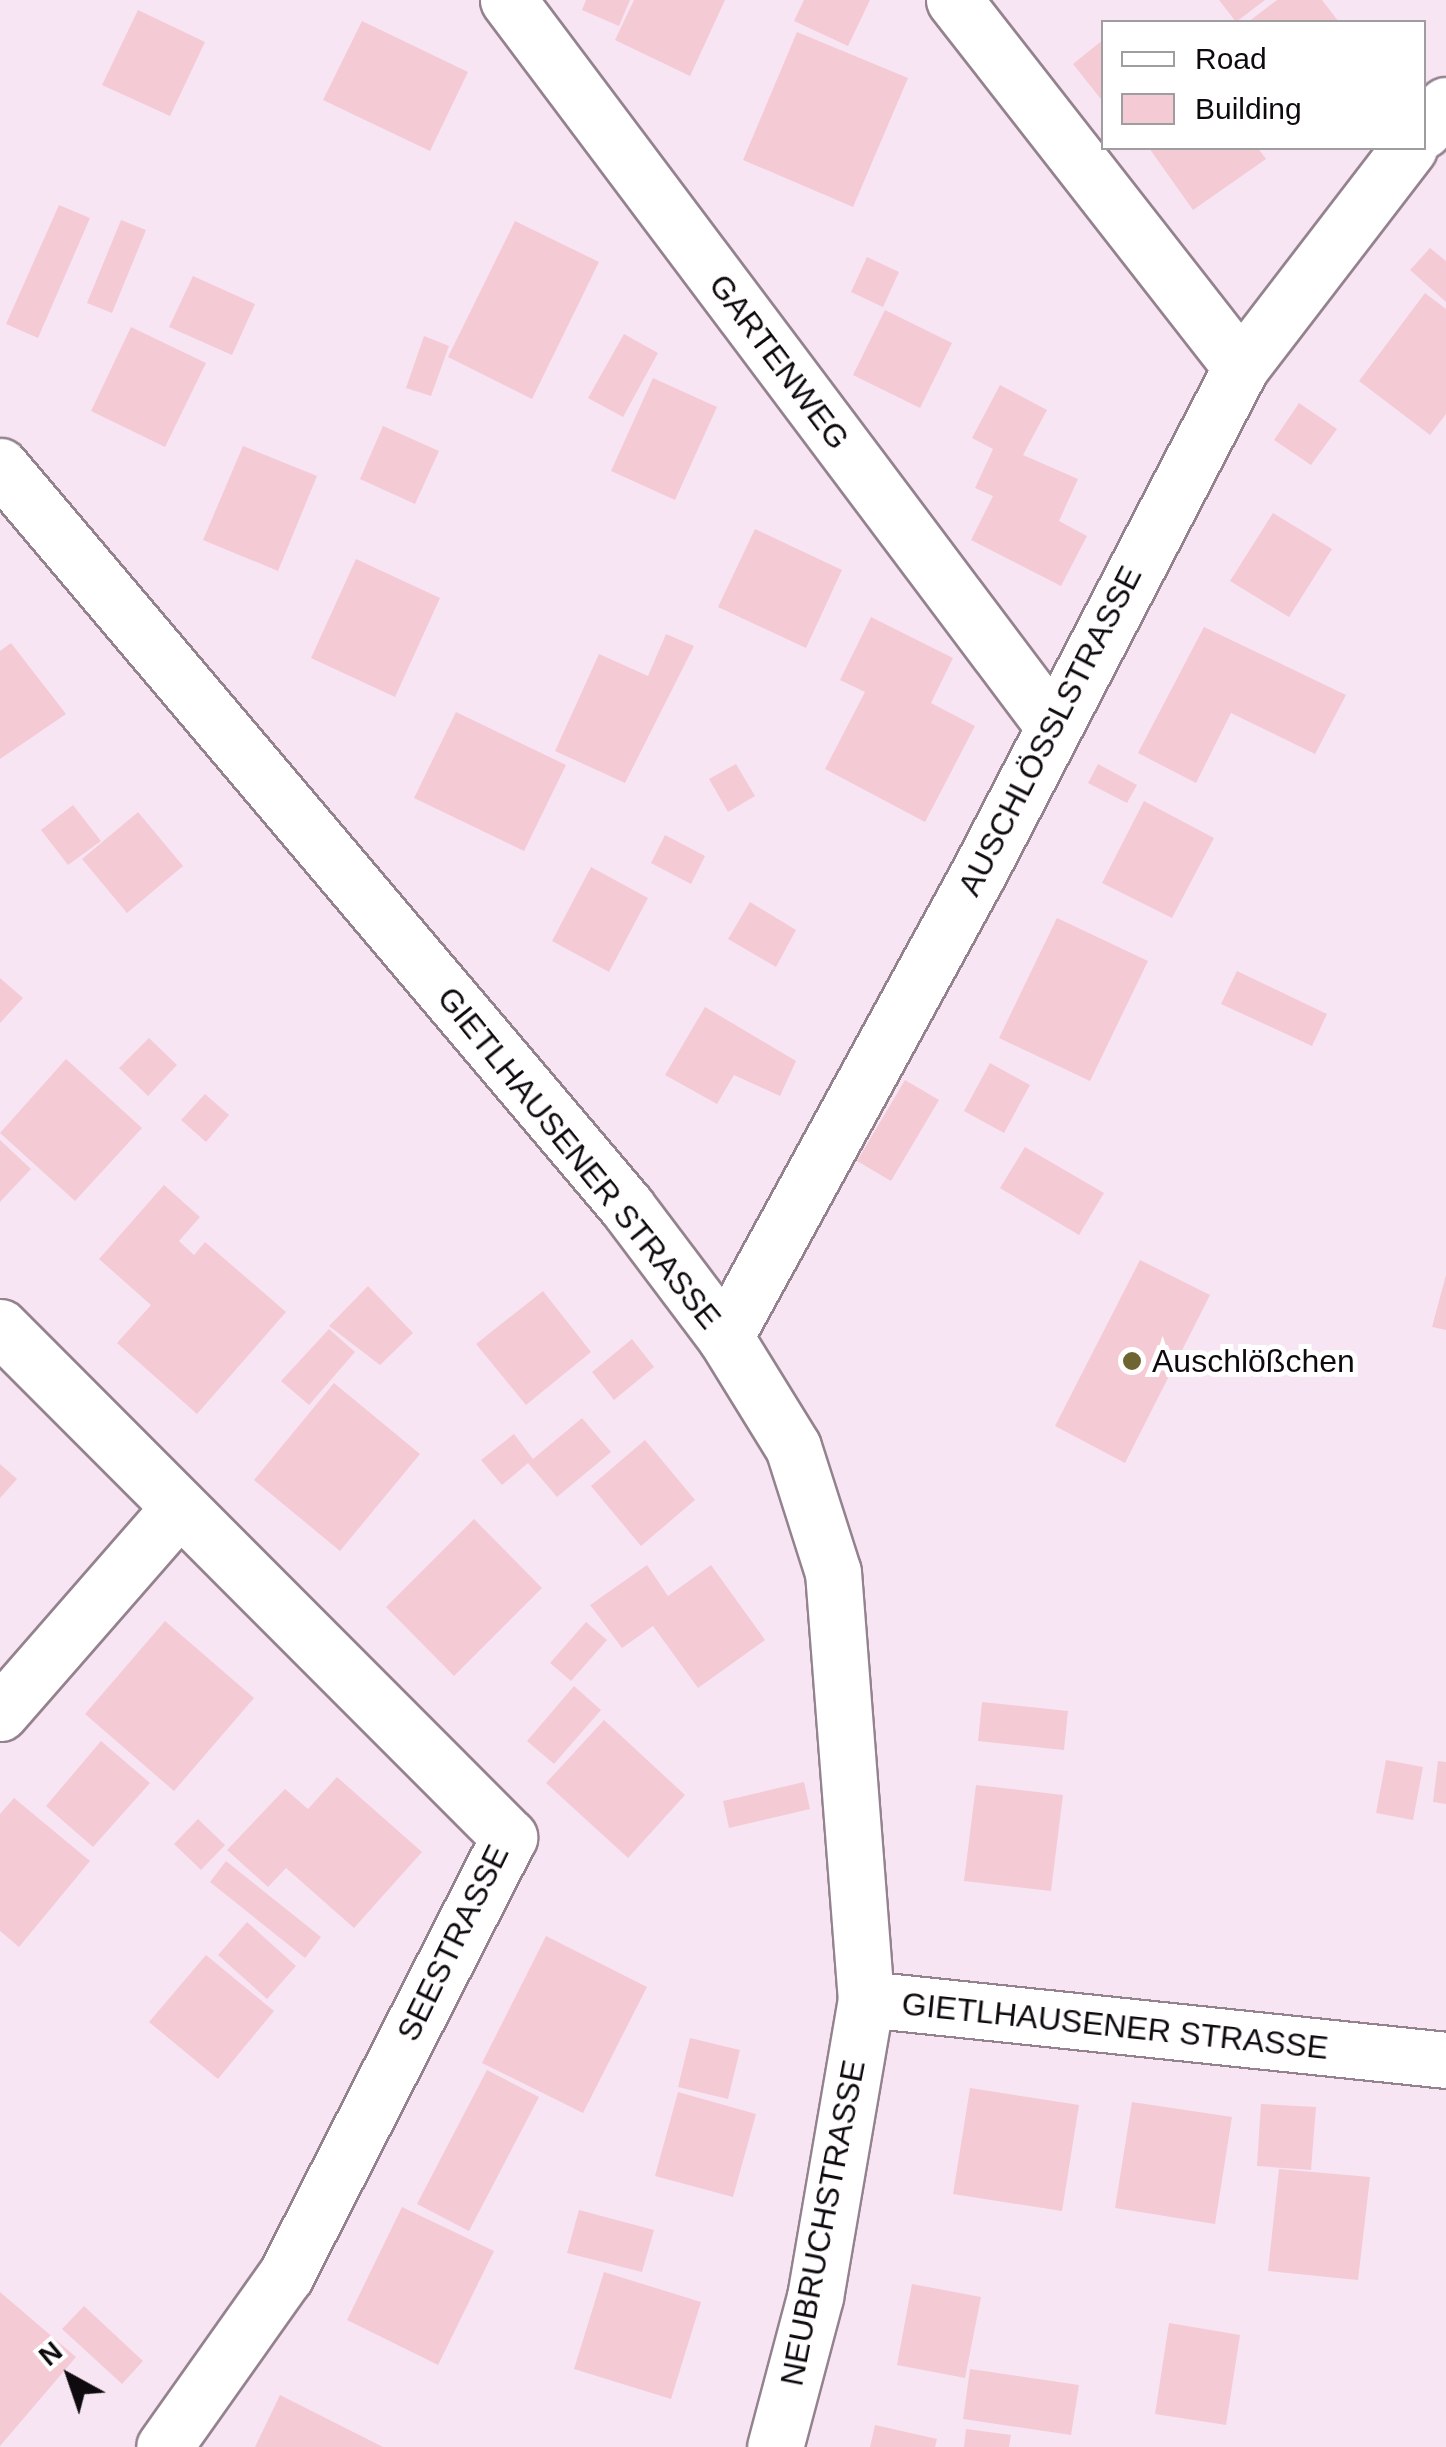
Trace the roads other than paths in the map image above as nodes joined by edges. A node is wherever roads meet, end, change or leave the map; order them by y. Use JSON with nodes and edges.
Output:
{"nodes":[{"id":1,"x":508,"y":0,"type":"edge"},
{"id":2,"x":954,"y":0,"type":"edge"},
{"id":3,"x":1446,"y":105,"type":"edge"},
{"id":4,"x":1426,"y":128,"type":"edge"},
{"id":5,"x":1407,"y":150,"type":"edge"},
{"id":6,"x":1241,"y":367,"type":"junction"},
{"id":7,"x":0,"y":466,"type":"edge"},
{"id":8,"x":1052,"y":723,"type":"junction"},
{"id":9,"x":0,"y":1326,"type":"edge"},
{"id":10,"x":725,"y":1337,"type":"junction"},
{"id":11,"x":179,"y":1508,"type":"junction"},
{"id":12,"x":0,"y":1713,"type":"edge"},
{"id":13,"x":866,"y":1998,"type":"junction"},
{"id":14,"x":1446,"y":2060,"type":"edge"},
{"id":15,"x":164,"y":2447,"type":"edge"},
{"id":16,"x":775,"y":2447,"type":"edge"}],
"edges":[{"from":1,"to":8,"type":"street","name":"GARTENWEG"},
{"from":2,"to":6,"type":"street"},
{"from":3,"to":4,"type":"street"},
{"from":5,"to":6,"type":"street","name":"AUSCHLÖSSLSTRASSE"},
{"from":6,"to":8,"type":"street","name":"AUSCHLÖSSLSTRASSE"},
{"from":7,"to":10,"type":"street","name":"GIETLHAUSENER STRASSE"},
{"from":8,"to":10,"type":"street","name":"AUSCHLÖSSLSTRASSE"},
{"from":9,"to":11,"type":"street","name":"SEESTRASSE"},
{"from":10,"to":13,"type":"street","name":"GIETLHAUSENER STRASSE"},
{"from":11,"to":12,"type":"street"},
{"from":11,"to":15,"type":"street","name":"SEESTRASSE"},
{"from":13,"to":14,"type":"street","name":"GIETLHAUSENER STRASSE"},
{"from":13,"to":16,"type":"street","name":"NEUBRUCHSTRASSE"}]}
